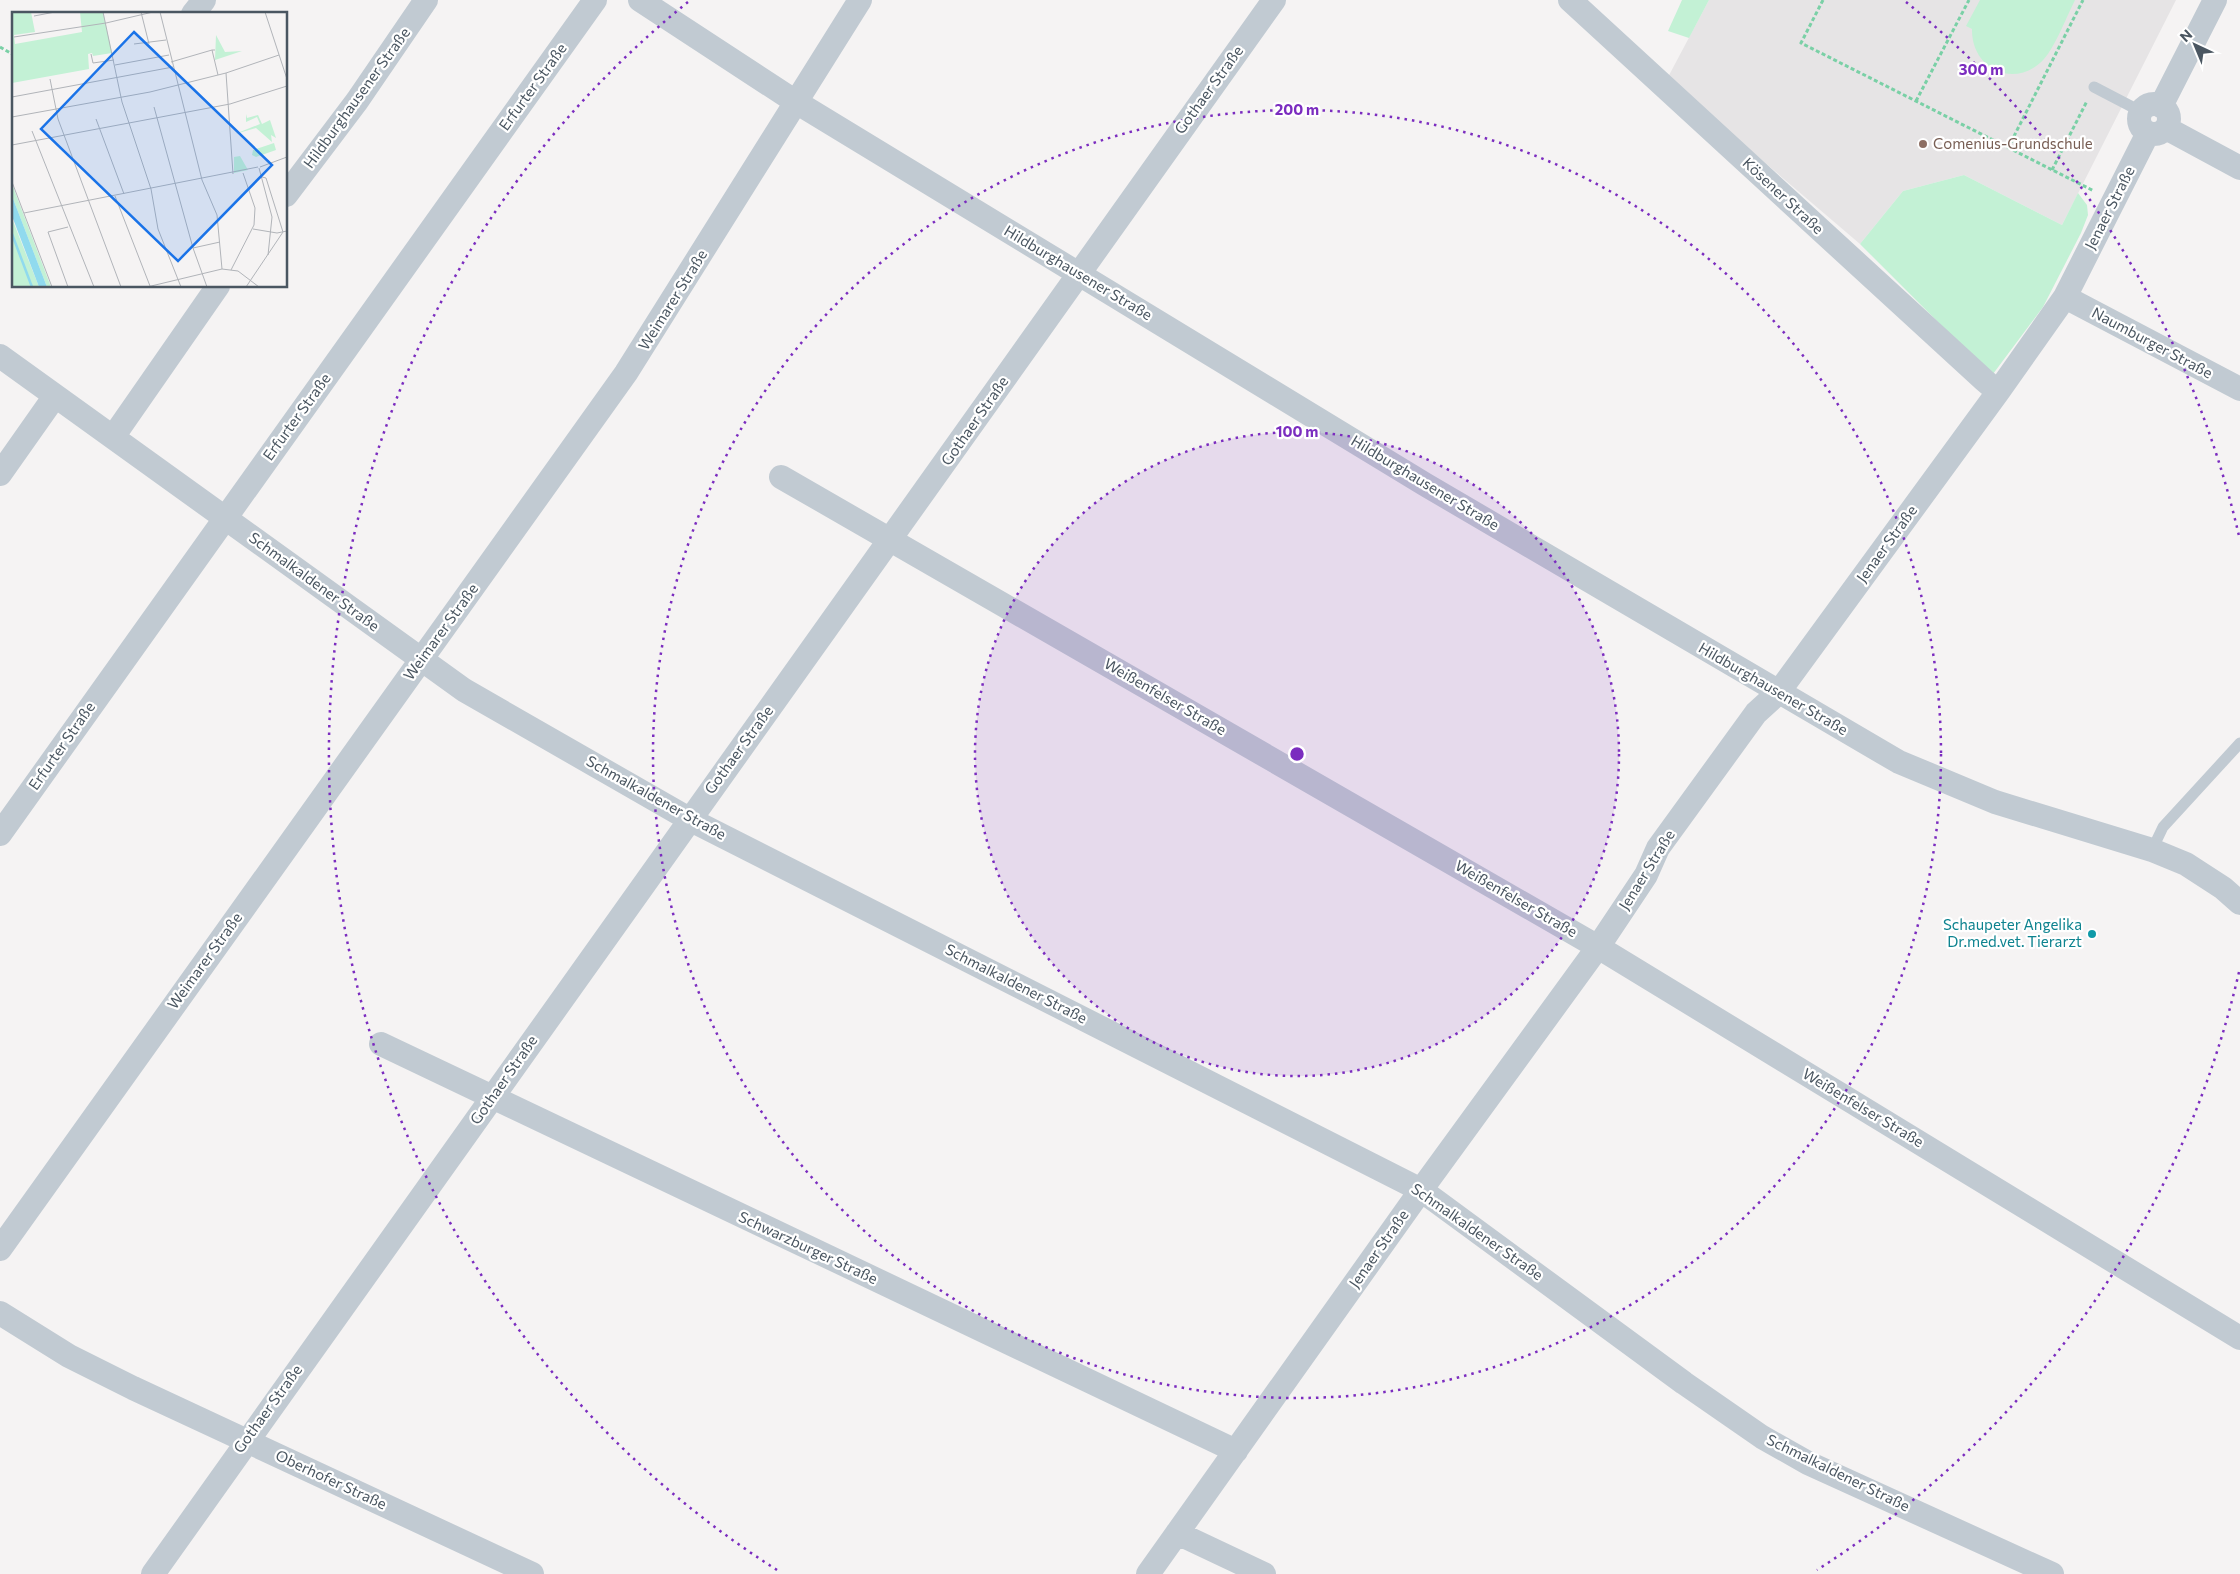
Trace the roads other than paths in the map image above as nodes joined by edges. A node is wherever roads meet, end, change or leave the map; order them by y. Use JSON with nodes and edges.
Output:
{"nodes":[{"id":1,"x":204,"y":0,"type":"edge"},
{"id":2,"x":426,"y":0,"type":"edge"},
{"id":3,"x":595,"y":0,"type":"edge"},
{"id":4,"x":640,"y":0,"type":"edge"},
{"id":5,"x":860,"y":0,"type":"edge"},
{"id":6,"x":1274,"y":0,"type":"edge"},
{"id":7,"x":1570,"y":0,"type":"edge"},
{"id":8,"x":2215,"y":0,"type":"edge"},
{"id":9,"x":195,"y":12,"type":"edge"},
{"id":10,"x":2094,"y":88,"type":"road end"},
{"id":11,"x":796,"y":102,"type":"junction"},
{"id":12,"x":2154,"y":120,"type":"junction"},
{"id":13,"x":2240,"y":168,"type":"edge"},
{"id":14,"x":288,"y":192,"type":"edge"},
{"id":15,"x":1079,"y":273,"type":"junction"},
{"id":16,"x":217,"y":288,"type":"edge"},
{"id":17,"x":2065,"y":297,"type":"junction"},
{"id":18,"x":0,"y":356,"type":"edge"},
{"id":19,"x":2240,"y":389,"type":"edge"},
{"id":20,"x":1998,"y":392,"type":"junction"},
{"id":21,"x":55,"y":396,"type":"junction"},
{"id":22,"x":113,"y":437,"type":"junction"},
{"id":23,"x":0,"y":474,"type":"edge"},
{"id":24,"x":781,"y":477,"type":"dead end"},
{"id":25,"x":225,"y":517,"type":"junction"},
{"id":26,"x":891,"y":539,"type":"junction"},
{"id":27,"x":421,"y":660,"type":"junction"},
{"id":28,"x":1778,"y":692,"type":"junction"},
{"id":29,"x":2240,"y":743,"type":"edge"},
{"id":30,"x":689,"y":819,"type":"junction"},
{"id":31,"x":0,"y":834,"type":"edge"},
{"id":32,"x":2152,"y":850,"type":"junction"},
{"id":33,"x":2240,"y":903,"type":"edge"},
{"id":34,"x":1598,"y":946,"type":"junction"},
{"id":35,"x":381,"y":1044,"type":"dead end"},
{"id":36,"x":492,"y":1098,"type":"junction"},
{"id":37,"x":1421,"y":1190,"type":"junction"},
{"id":38,"x":0,"y":1249,"type":"edge"},
{"id":39,"x":0,"y":1313,"type":"edge"},
{"id":40,"x":2240,"y":1338,"type":"edge"},
{"id":41,"x":246,"y":1440,"type":"junction"},
{"id":42,"x":1236,"y":1451,"type":"junction"},
{"id":43,"x":1177,"y":1533,"type":"junction"},
{"id":44,"x":153,"y":1574,"type":"edge"},
{"id":45,"x":532,"y":1574,"type":"edge"},
{"id":46,"x":1148,"y":1574,"type":"edge"},
{"id":47,"x":1264,"y":1574,"type":"edge"},
{"id":48,"x":2052,"y":1574,"type":"edge"}],
"edges":[{"from":1,"to":9,"type":"street"},
{"from":2,"to":14,"type":"street","name":"Hildburghausener Straße"},
{"from":3,"to":25,"type":"street","name":"Erfurter Straße"},
{"from":4,"to":11,"type":"street","name":"Hildburghausener Straße"},
{"from":5,"to":11,"type":"street","name":"Weimarer Straße"},
{"from":6,"to":15,"type":"street","name":"Gothaer Straße"},
{"from":7,"to":20,"type":"street","name":"Kösener Straße"},
{"from":8,"to":12,"type":"street","name":"Jenaer Straße"},
{"from":10,"to":12,"type":"lane"},
{"from":11,"to":15,"type":"street","name":"Hildburghausener Straße"},
{"from":11,"to":27,"type":"street","name":"Weimarer Straße"},
{"from":12,"to":13,"type":"street"},
{"from":12,"to":17,"type":"street","name":"Jenaer Straße"},
{"from":15,"to":26,"type":"street","name":"Gothaer Straße"},
{"from":15,"to":28,"type":"street","name":"Hildburghausener Straße"},
{"from":16,"to":22,"type":"street"},
{"from":17,"to":19,"type":"street","name":"Naumburger Straße"},
{"from":17,"to":20,"type":"street","name":"Jenaer Straße"},
{"from":18,"to":21,"type":"street","name":"Schmalkaldener Straße"},
{"from":20,"to":28,"type":"street","name":"Jenaer Straße"},
{"from":21,"to":22,"type":"street","name":"Schmalkaldener Straße"},
{"from":21,"to":23,"type":"street"},
{"from":22,"to":25,"type":"street","name":"Schmalkaldener Straße"},
{"from":24,"to":26,"type":"street","name":"Weißenfelser Straße"},
{"from":25,"to":27,"type":"street","name":"Schmalkaldener Straße"},
{"from":25,"to":31,"type":"street","name":"Erfurter Straße"},
{"from":26,"to":30,"type":"street","name":"Gothaer Straße"},
{"from":26,"to":34,"type":"street","name":"Weißenfelser Straße"},
{"from":27,"to":30,"type":"street","name":"Schmalkaldener Straße"},
{"from":27,"to":38,"type":"street","name":"Weimarer Straße"},
{"from":28,"to":32,"type":"street","name":"Hildburghausener Straße"},
{"from":28,"to":34,"type":"street","name":"Jenaer Straße"},
{"from":29,"to":32,"type":"lane"},
{"from":30,"to":36,"type":"street","name":"Gothaer Straße"},
{"from":30,"to":37,"type":"street","name":"Schmalkaldener Straße"},
{"from":32,"to":33,"type":"street","name":"Hildburghausener Straße"},
{"from":34,"to":37,"type":"street","name":"Jenaer Straße"},
{"from":34,"to":40,"type":"street","name":"Weißenfelser Straße"},
{"from":35,"to":36,"type":"street","name":"Schwarzburger Straße"},
{"from":36,"to":41,"type":"street","name":"Gothaer Straße"},
{"from":36,"to":42,"type":"street","name":"Schwarzburger Straße"},
{"from":37,"to":42,"type":"street","name":"Jenaer Straße"},
{"from":37,"to":48,"type":"street","name":"Schmalkaldener Straße"},
{"from":39,"to":41,"type":"street","name":"Oberhofer Straße"},
{"from":41,"to":44,"type":"street","name":"Gothaer Straße"},
{"from":41,"to":45,"type":"street","name":"Oberhofer Straße"},
{"from":42,"to":43,"type":"street","name":"Jenaer Straße"},
{"from":43,"to":46,"type":"street","name":"Jenaer Straße"},
{"from":43,"to":47,"type":"street"}]}
